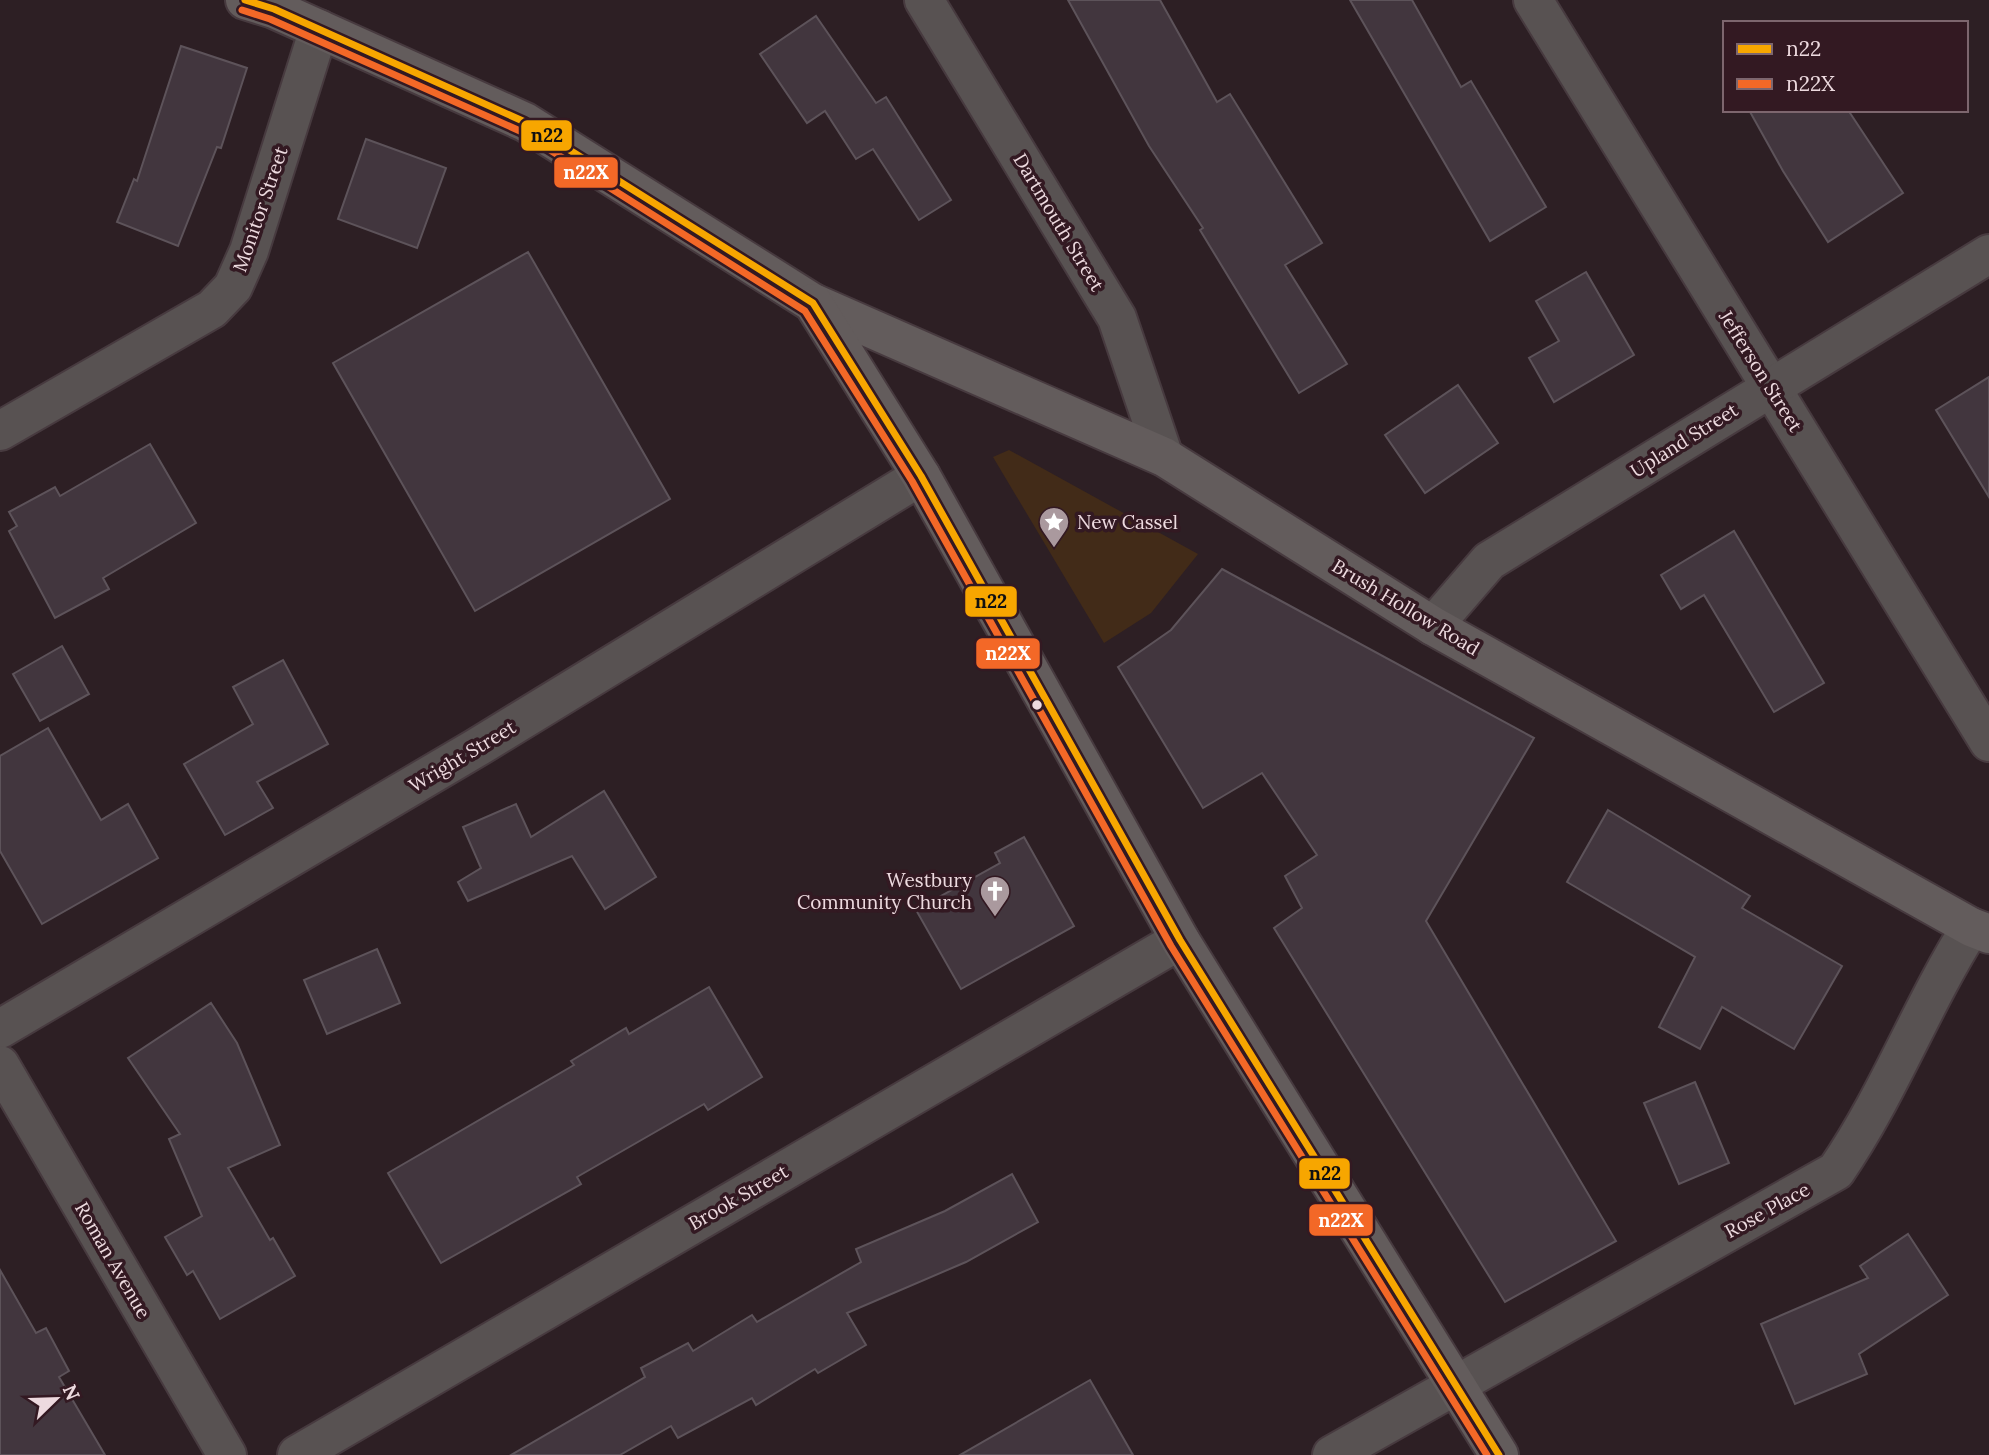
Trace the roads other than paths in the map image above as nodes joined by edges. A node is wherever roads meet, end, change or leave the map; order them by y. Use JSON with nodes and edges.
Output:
{"nodes":[{"id":1,"x":924,"y":0,"type":"edge"},
{"id":2,"x":1533,"y":0,"type":"edge"},
{"id":3,"x":263,"y":3,"type":"edge"},
{"id":4,"x":319,"y":29,"type":"junction"},
{"id":5,"x":1989,"y":254,"type":"edge"},
{"id":6,"x":813,"y":303,"type":"junction"},
{"id":7,"x":1770,"y":387,"type":"junction"},
{"id":8,"x":0,"y":431,"type":"edge"},
{"id":9,"x":1164,"y":457,"type":"junction"},
{"id":10,"x":921,"y":476,"type":"junction"},
{"id":11,"x":1433,"y":626,"type":"junction"},
{"id":12,"x":1989,"y":742,"type":"edge"},
{"id":13,"x":1980,"y":930,"type":"edge"},
{"id":14,"x":1180,"y":940,"type":"junction"},
{"id":15,"x":0,"y":1029,"type":"edge"},
{"id":16,"x":0,"y":1065,"type":"edge"},
{"id":17,"x":1455,"y":1385,"type":"junction"},
{"id":18,"x":227,"y":1455,"type":"edge"},
{"id":19,"x":297,"y":1455,"type":"edge"},
{"id":20,"x":1332,"y":1455,"type":"edge"},
{"id":21,"x":1499,"y":1455,"type":"edge"}],
"edges":[{"from":1,"to":9,"type":"street","name":"Dartmouth Street"},
{"from":2,"to":7,"type":"street","name":"Jefferson Street"},
{"from":3,"to":4,"type":"main road","name":"Brush Hollow Road"},
{"from":4,"to":6,"type":"main road","name":"Brush Hollow Road"},
{"from":4,"to":8,"type":"street","name":"Monitor Street"},
{"from":5,"to":7,"type":"street","name":"Upland Street"},
{"from":6,"to":9,"type":"main road","name":"Brush Hollow Road"},
{"from":6,"to":10,"type":"main road"},
{"from":7,"to":11,"type":"street","name":"Upland Street"},
{"from":7,"to":12,"type":"street","name":"Jefferson Street"},
{"from":9,"to":11,"type":"main road","name":"Brush Hollow Road"},
{"from":10,"to":14,"type":"main road"},
{"from":10,"to":15,"type":"street","name":"Wright Street"},
{"from":11,"to":13,"type":"main road","name":"Brush Hollow Road"},
{"from":13,"to":17,"type":"street","name":"Rose Place"},
{"from":14,"to":17,"type":"main road"},
{"from":14,"to":19,"type":"street","name":"Brook Street"},
{"from":16,"to":18,"type":"street","name":"Roman Avenue"},
{"from":17,"to":20,"type":"street","name":"Rose Place"},
{"from":17,"to":21,"type":"main road"}]}
